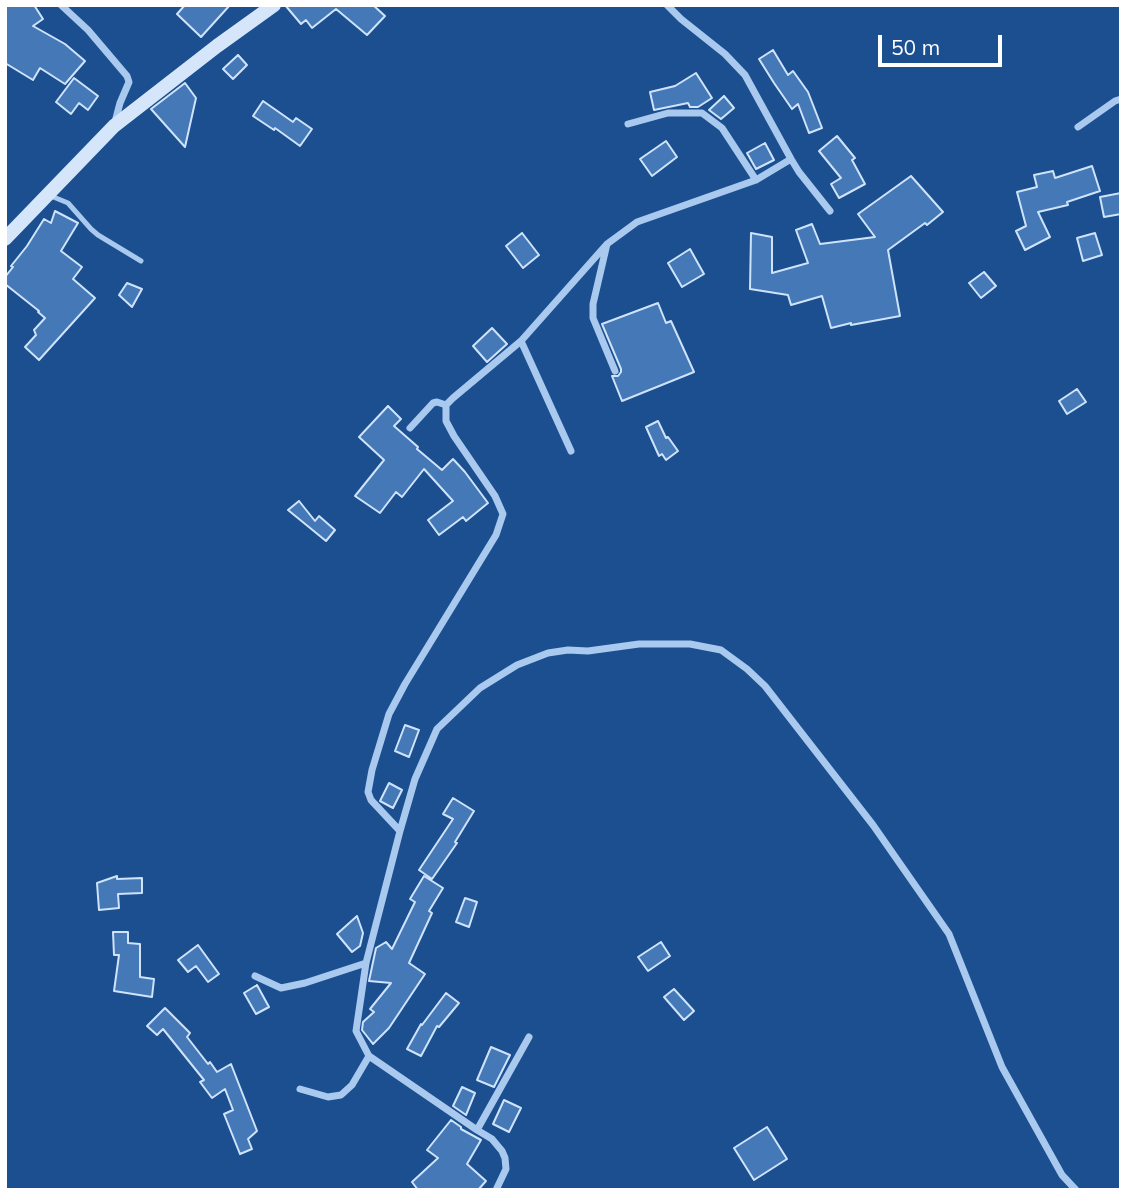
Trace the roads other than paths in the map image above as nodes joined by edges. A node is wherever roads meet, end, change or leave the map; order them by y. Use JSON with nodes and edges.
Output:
{"nodes":[{"id":1,"x":61,"y":5,"type":"edge"},
{"id":2,"x":274,"y":5,"type":"edge"},
{"id":3,"x":667,"y":5,"type":"edge"},
{"id":4,"x":1121,"y":99,"type":"edge"},
{"id":5,"x":628,"y":124,"type":"dead end"},
{"id":6,"x":114,"y":127,"type":"junction"},
{"id":7,"x":1078,"y":127,"type":"dead end"},
{"id":8,"x":791,"y":159,"type":"junction"},
{"id":9,"x":756,"y":180,"type":"junction"},
{"id":10,"x":48,"y":195,"type":"junction"},
{"id":11,"x":830,"y":211,"type":"dead end"},
{"id":12,"x":5,"y":239,"type":"edge"},
{"id":13,"x":607,"y":244,"type":"junction"},
{"id":14,"x":141,"y":261,"type":"dead end"},
{"id":15,"x":521,"y":341,"type":"junction"},
{"id":16,"x":615,"y":371,"type":"dead end"},
{"id":17,"x":446,"y":405,"type":"junction"},
{"id":18,"x":410,"y":428,"type":"dead end"},
{"id":19,"x":571,"y":451,"type":"dead end"},
{"id":20,"x":400,"y":831,"type":"junction"},
{"id":21,"x":366,"y":963,"type":"junction"},
{"id":22,"x":255,"y":976,"type":"dead end"},
{"id":23,"x":529,"y":1037,"type":"dead end"},
{"id":24,"x":369,"y":1056,"type":"junction"},
{"id":25,"x":300,"y":1089,"type":"dead end"},
{"id":26,"x":477,"y":1130,"type":"junction"},
{"id":27,"x":496,"y":1190,"type":"edge"},
{"id":28,"x":1076,"y":1190,"type":"edge"}],
"edges":[{"from":1,"to":6,"type":"street"},
{"from":2,"to":6,"type":"street"},
{"from":3,"to":8,"type":"street"},
{"from":4,"to":7,"type":"street"},
{"from":5,"to":9,"type":"street"},
{"from":6,"to":10,"type":"street"},
{"from":8,"to":9,"type":"street"},
{"from":8,"to":11,"type":"street"},
{"from":9,"to":13,"type":"street"},
{"from":10,"to":12,"type":"street"},
{"from":10,"to":14,"type":"lane"},
{"from":13,"to":15,"type":"street"},
{"from":13,"to":16,"type":"street"},
{"from":15,"to":17,"type":"street"},
{"from":15,"to":19,"type":"street"},
{"from":17,"to":18,"type":"street"},
{"from":17,"to":20,"type":"street"},
{"from":20,"to":21,"type":"street"},
{"from":20,"to":28,"type":"street"},
{"from":21,"to":22,"type":"street"},
{"from":21,"to":24,"type":"street"},
{"from":23,"to":26,"type":"street"},
{"from":24,"to":25,"type":"street"},
{"from":24,"to":26,"type":"street"},
{"from":26,"to":27,"type":"street"}]}
